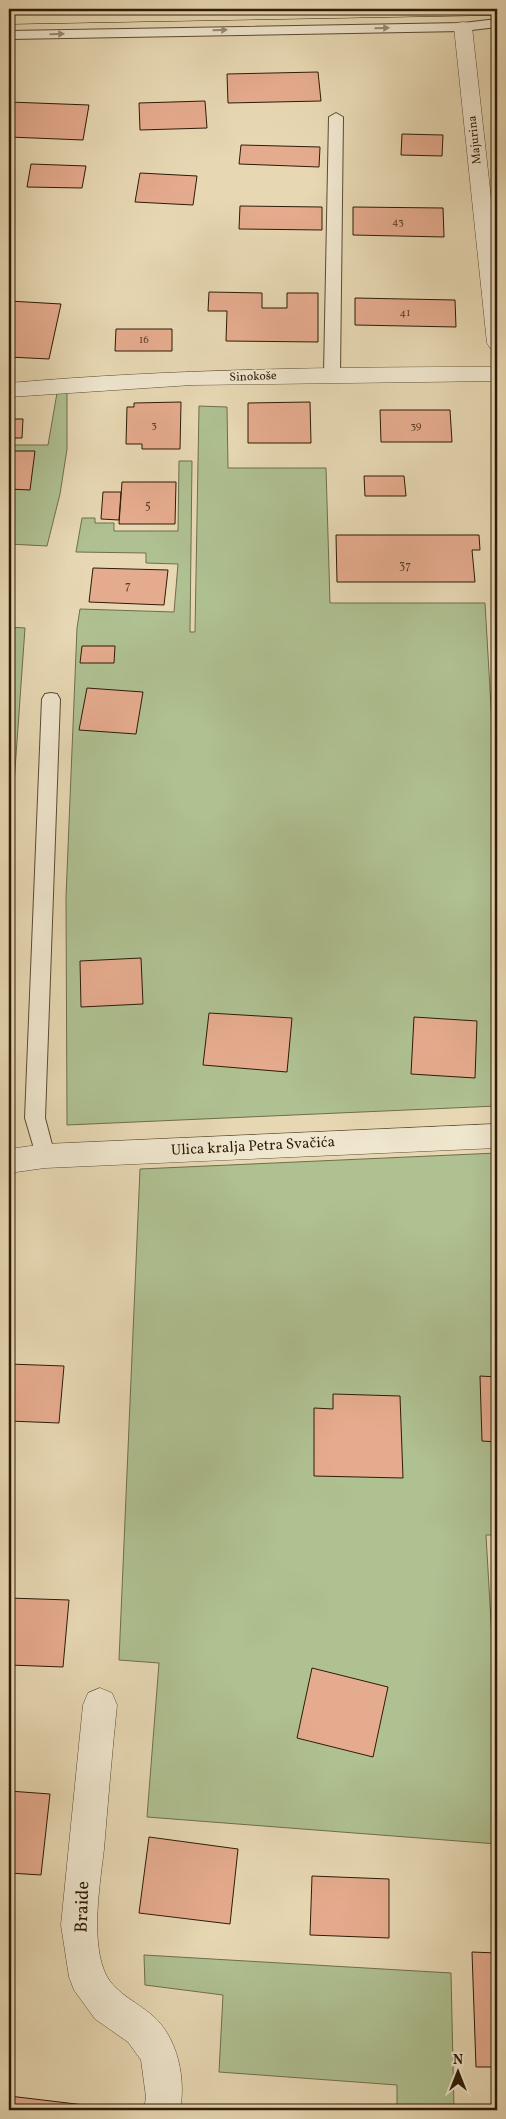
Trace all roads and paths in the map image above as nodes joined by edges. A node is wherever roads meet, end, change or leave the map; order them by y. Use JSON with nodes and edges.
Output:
{"nodes":[{"id":1,"x":497,"y":10,"type":"edge"},
{"id":2,"x":9,"y":19,"type":"edge"},
{"id":3,"x":497,"y":23,"type":"edge"},
{"id":4,"x":462,"y":27,"type":"junction"},
{"id":5,"x":9,"y":35,"type":"edge"},
{"id":6,"x":336,"y":117,"type":"dead end"},
{"id":7,"x":497,"y":343,"type":"edge"},
{"id":8,"x":332,"y":374,"type":"junction"},
{"id":9,"x":497,"y":374,"type":"edge"},
{"id":10,"x":9,"y":390,"type":"edge"},
{"id":11,"x":51,"y":699,"type":"dead end"},
{"id":12,"x":497,"y":1136,"type":"edge"},
{"id":13,"x":45,"y":1156,"type":"junction"},
{"id":14,"x":9,"y":1161,"type":"edge"},
{"id":15,"x":100,"y":1705,"type":"dead end"},
{"id":16,"x":162,"y":2110,"type":"edge"}],
"edges":[{"from":1,"to":2,"type":"main road"},
{"from":3,"to":4,"type":"lane"},
{"from":5,"to":4,"type":"lane","one_way":true},
{"from":4,"to":7,"type":"street","name":"Majurina"},
{"from":6,"to":8,"type":"lane"},
{"from":8,"to":9,"type":"street","name":"Sinokoše"},
{"from":8,"to":10,"type":"street","name":"Sinokoše"},
{"from":11,"to":13,"type":"lane"},
{"from":12,"to":13,"type":"street","name":"Ulica kralja Petra Svačića"},
{"from":13,"to":14,"type":"street","name":"Ulica kralja Petra Svačića"},
{"from":15,"to":16,"type":"street","name":"Braide"}]}
